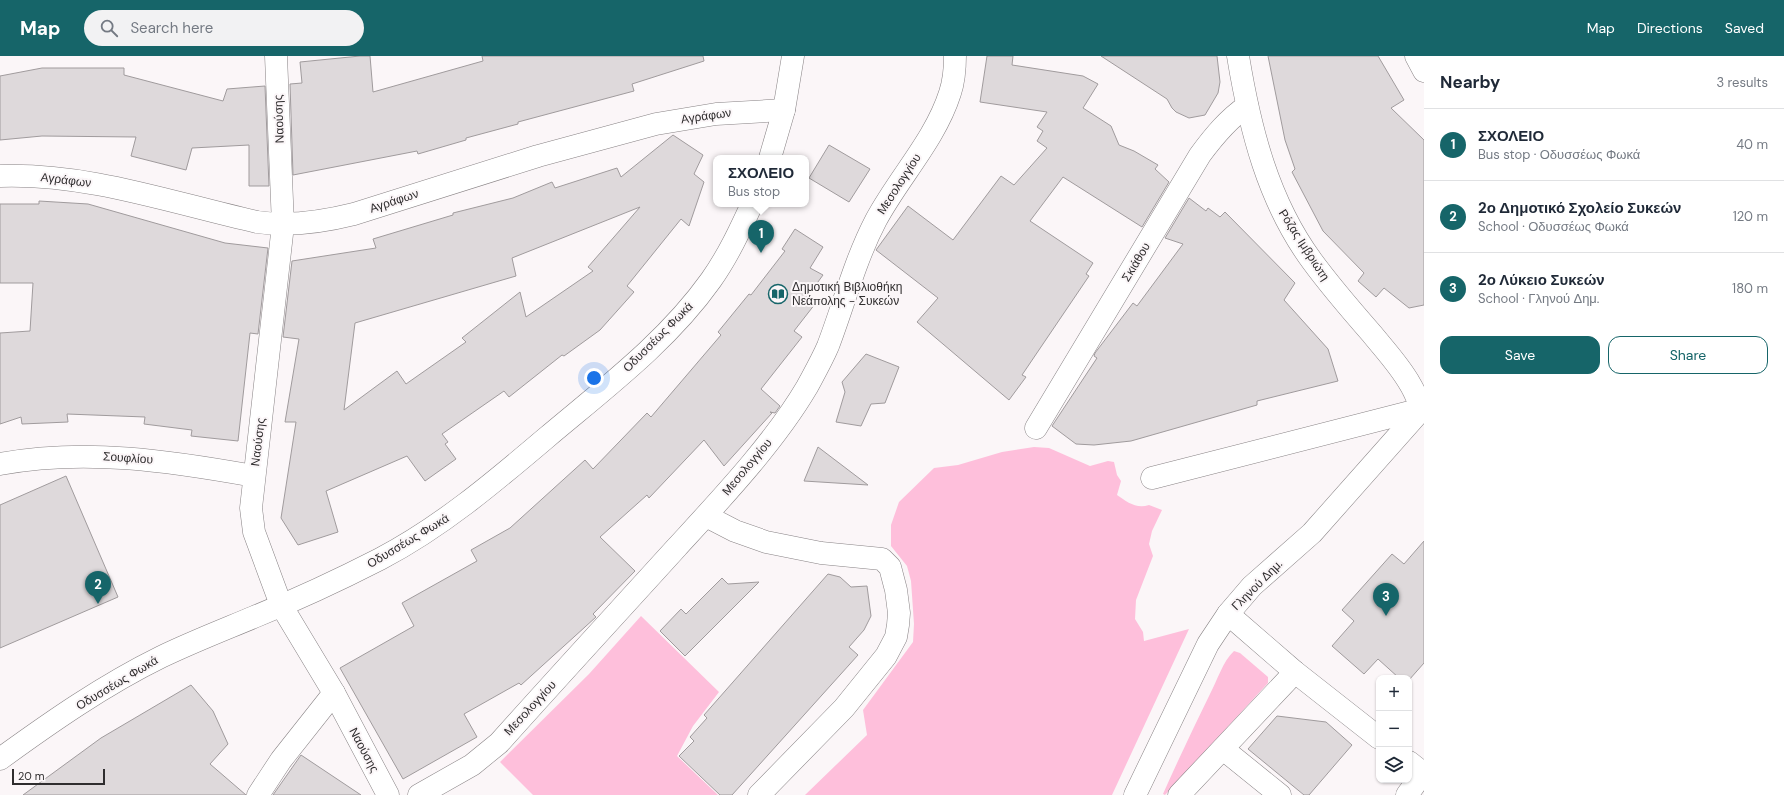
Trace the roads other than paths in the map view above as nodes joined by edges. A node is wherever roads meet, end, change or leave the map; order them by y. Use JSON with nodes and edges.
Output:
{"nodes":[{"id":1,"x":276,"y":56,"type":"edge"},
{"id":2,"x":793,"y":56,"type":"edge"},
{"id":3,"x":955,"y":56,"type":"edge"},
{"id":4,"x":1238,"y":56,"type":"edge"},
{"id":5,"x":1416,"y":56,"type":"edge"},
{"id":6,"x":1424,"y":71,"type":"edge"},
{"id":7,"x":1247,"y":106,"type":"junction"},
{"id":8,"x":784,"y":110,"type":"junction"},
{"id":9,"x":771,"y":155,"type":"edge"},
{"id":10,"x":0,"y":176,"type":"edge"},
{"id":11,"x":751,"y":207,"type":"edge"},
{"id":12,"x":284,"y":225,"type":"junction"},
{"id":13,"x":1423,"y":408,"type":"edge"},
{"id":14,"x":1036,"y":428,"type":"dead end"},
{"id":15,"x":0,"y":464,"type":"edge"},
{"id":16,"x":254,"y":476,"type":"junction"},
{"id":17,"x":1152,"y":478,"type":"dead end"},
{"id":18,"x":706,"y":516,"type":"junction"},
{"id":19,"x":281,"y":605,"type":"junction"},
{"id":20,"x":1228,"y":614,"type":"junction"},
{"id":21,"x":1295,"y":672,"type":"junction"},
{"id":22,"x":334,"y":693,"type":"junction"},
{"id":23,"x":1376,"y":736,"type":"edge"},
{"id":24,"x":1223,"y":749,"type":"junction"},
{"id":25,"x":0,"y":759,"type":"edge"},
{"id":26,"x":1416,"y":767,"type":"edge"},
{"id":27,"x":258,"y":795,"type":"edge"},
{"id":28,"x":388,"y":795,"type":"edge"},
{"id":29,"x":419,"y":795,"type":"edge"},
{"id":30,"x":759,"y":795,"type":"edge"},
{"id":31,"x":1135,"y":795,"type":"edge"},
{"id":32,"x":1179,"y":795,"type":"edge"},
{"id":33,"x":1280,"y":795,"type":"edge"},
{"id":34,"x":1406,"y":795,"type":"edge"}],
"edges":[{"from":1,"to":12,"type":"street","name":"Ναούσης"},
{"from":2,"to":8,"type":"street"},
{"from":3,"to":18,"type":"street","name":"Μεσολογγίου"},
{"from":4,"to":7,"type":"street","name":"Ρόζας Ιμβριώτη"},
{"from":5,"to":6,"type":"street"},
{"from":7,"to":13,"type":"street","name":"Ρόζας Ιμβριώτη"},
{"from":7,"to":14,"type":"street","name":"Σκιάθου"},
{"from":8,"to":9,"type":"street"},
{"from":8,"to":12,"type":"street","name":"Αγράφων"},
{"from":10,"to":12,"type":"street","name":"Αγράφων"},
{"from":11,"to":19,"type":"street","name":"Οδυσσέως Φωκά"},
{"from":12,"to":16,"type":"street","name":"Ναούσης"},
{"from":13,"to":17,"type":"street"},
{"from":13,"to":20,"type":"street","name":"Γληνού Δημ."},
{"from":15,"to":16,"type":"street","name":"Σουφλίου"},
{"from":16,"to":19,"type":"street","name":"Ναούσης"},
{"from":18,"to":29,"type":"street","name":"Μεσολογγίου"},
{"from":18,"to":30,"type":"street"},
{"from":19,"to":22,"type":"street","name":"Ναούσης"},
{"from":19,"to":25,"type":"street","name":"Οδυσσέως Φωκά"},
{"from":20,"to":21,"type":"street"},
{"from":20,"to":31,"type":"street","name":"Γληνού Δημ."},
{"from":21,"to":23,"type":"street"},
{"from":21,"to":24,"type":"street"},
{"from":22,"to":27,"type":"street"},
{"from":22,"to":28,"type":"street","name":"Ναούσης"},
{"from":24,"to":32,"type":"street"},
{"from":24,"to":33,"type":"street"},
{"from":26,"to":34,"type":"street"}]}
